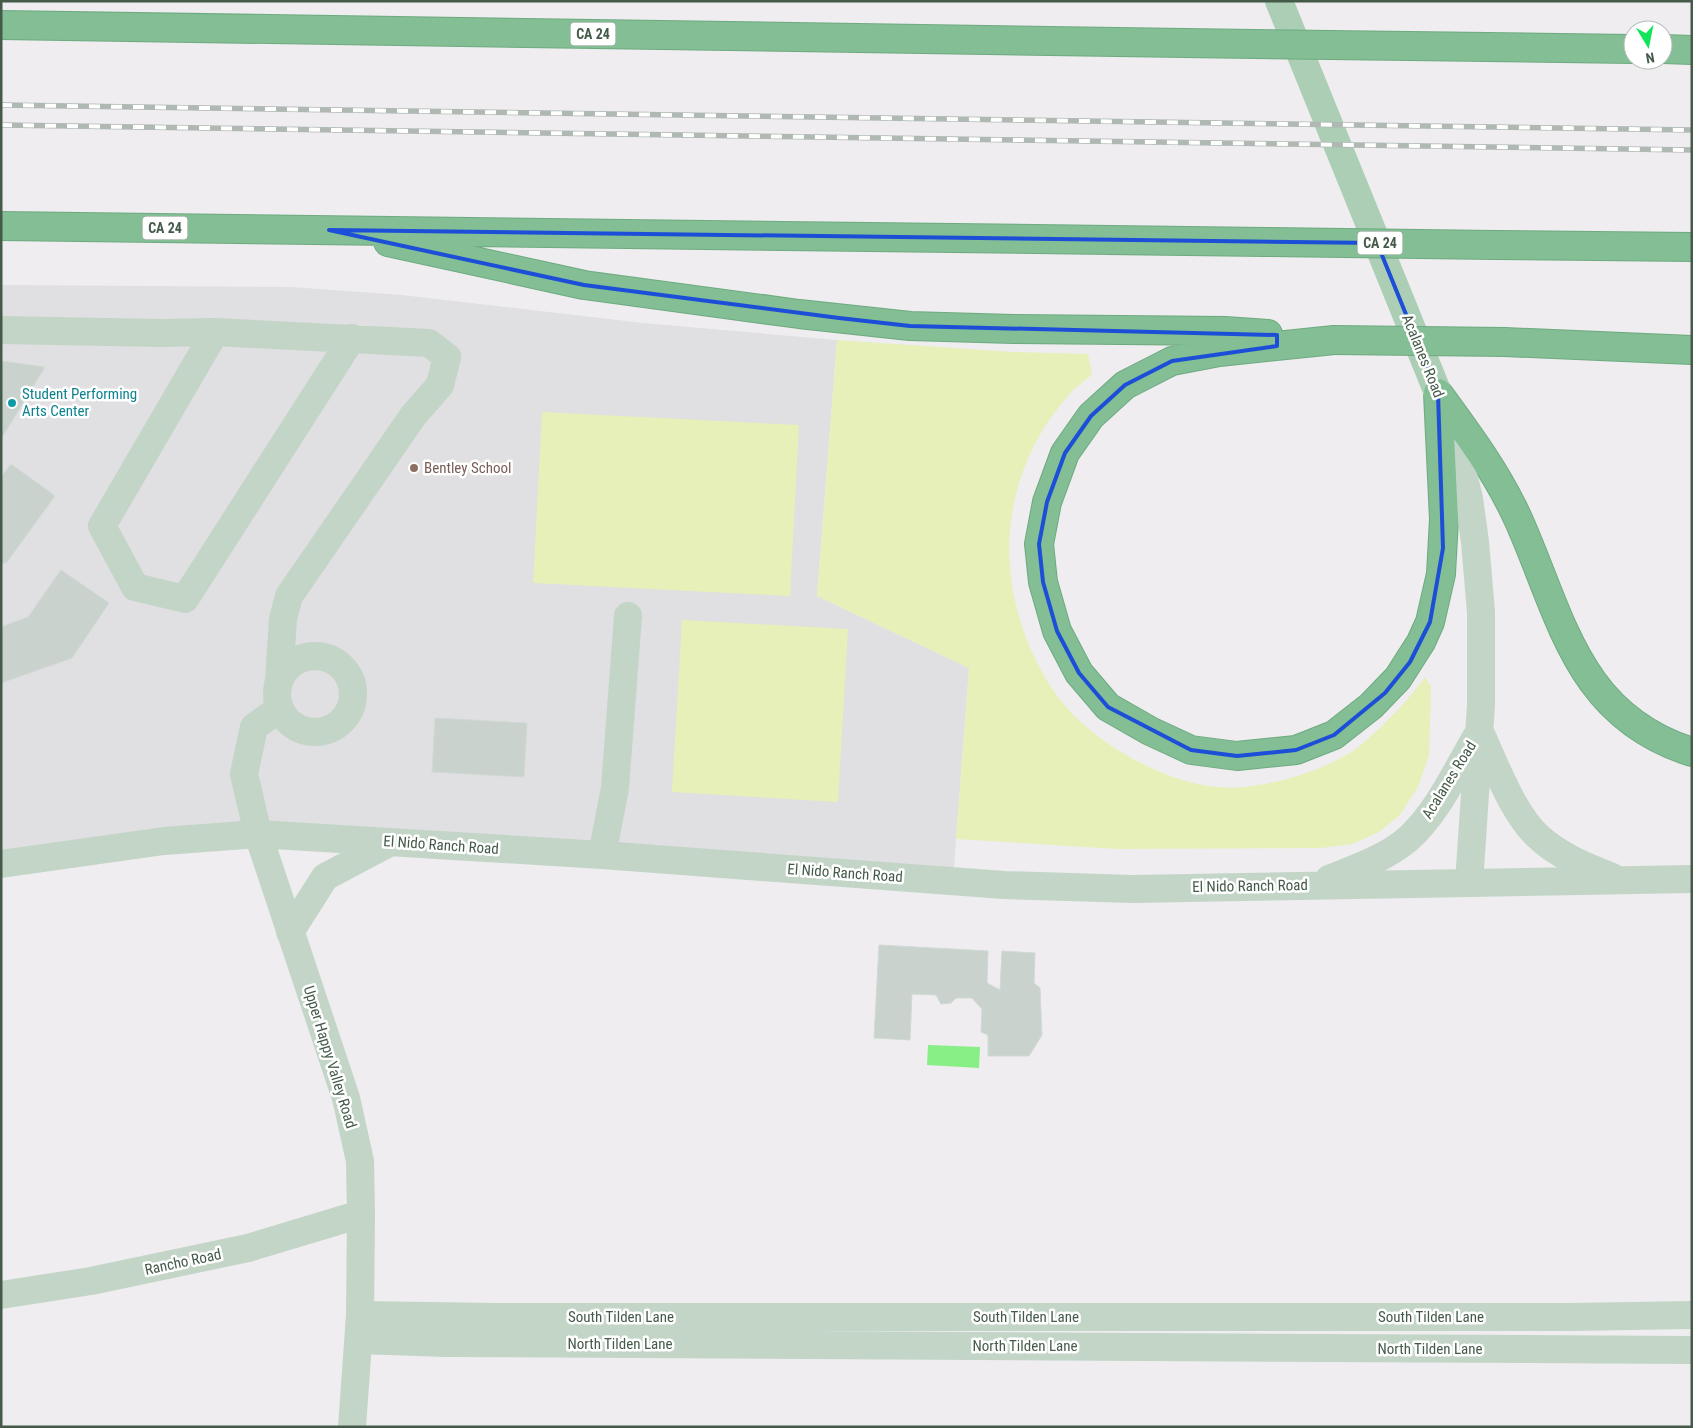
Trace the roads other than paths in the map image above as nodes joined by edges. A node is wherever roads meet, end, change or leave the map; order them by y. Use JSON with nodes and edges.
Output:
{"nodes":[{"id":1,"x":1280,"y":1,"type":"edge"},
{"id":2,"x":1,"y":25,"type":"edge"},
{"id":3,"x":1623,"y":49,"type":"edge"},
{"id":4,"x":1673,"y":49,"type":"edge"},
{"id":5,"x":1692,"y":50,"type":"edge"},
{"id":6,"x":1,"y":226,"type":"edge"},
{"id":7,"x":329,"y":230,"type":"junction"},
{"id":8,"x":1692,"y":247,"type":"edge"},
{"id":9,"x":1,"y":330,"type":"edge"},
{"id":10,"x":215,"y":332,"type":"junction"},
{"id":11,"x":352,"y":338,"type":"junction"},
{"id":12,"x":1692,"y":339,"type":"edge"},
{"id":13,"x":1334,"y":340,"type":"junction"},
{"id":14,"x":1505,"y":342,"type":"junction"},
{"id":15,"x":1692,"y":350,"type":"edge"},
{"id":16,"x":1438,"y":393,"type":"junction"},
{"id":17,"x":628,"y":616,"type":"dead end"},
{"id":18,"x":279,"y":680,"type":"junction"},
{"id":19,"x":279,"y":709,"type":"junction"},
{"id":20,"x":1480,"y":731,"type":"junction"},
{"id":21,"x":1692,"y":752,"type":"edge"},
{"id":22,"x":258,"y":834,"type":"junction"},
{"id":23,"x":391,"y":842,"type":"junction"},
{"id":24,"x":602,"y":855,"type":"junction"},
{"id":25,"x":1,"y":864,"type":"edge"},
{"id":26,"x":1692,"y":879,"type":"edge"},
{"id":27,"x":1618,"y":880,"type":"junction"},
{"id":28,"x":1469,"y":883,"type":"junction"},
{"id":29,"x":1312,"y":885,"type":"junction"},
{"id":30,"x":290,"y":932,"type":"junction"},
{"id":31,"x":361,"y":1214,"type":"junction"},
{"id":32,"x":1,"y":1295,"type":"edge"},
{"id":33,"x":1692,"y":1315,"type":"edge"},
{"id":34,"x":359,"y":1327,"type":"junction"},
{"id":35,"x":1692,"y":1350,"type":"edge"},
{"id":36,"x":352,"y":1427,"type":"edge"}],
"edges":[{"from":1,"to":16,"type":"main road","name":"Acalanes Road"},
{"from":2,"to":3,"type":"highway","number":"CA 24","bridge":true},
{"from":4,"to":5,"type":"highway"},
{"from":6,"to":7,"type":"highway","number":"CA 24"},
{"from":7,"to":8,"type":"highway","number":"CA 24","bridge":true},
{"from":7,"to":13,"type":"highway"},
{"from":9,"to":10,"type":"street"},
{"from":10,"to":11,"type":"street"},
{"from":10,"to":11,"type":"street"},
{"from":11,"to":18,"type":"street"},
{"from":12,"to":14,"type":"highway"},
{"from":13,"to":14,"type":"highway","bridge":true},
{"from":13,"to":16,"type":"highway"},
{"from":14,"to":15,"type":"highway"},
{"from":16,"to":20,"type":"street","name":"Acalanes Road"},
{"from":16,"to":21,"type":"highway"},
{"from":17,"to":24,"type":"street"},
{"from":18,"to":19,"type":"street"},
{"from":18,"to":19,"type":"street"},
{"from":19,"to":22,"type":"street","name":"Upper Happy Valley Road"},
{"from":20,"to":27,"type":"street","name":"Acalanes Road"},
{"from":20,"to":28,"type":"street","name":"Acalanes Road"},
{"from":20,"to":29,"type":"street","name":"Acalanes Road"},
{"from":22,"to":23,"type":"street","name":"El Nido Ranch Road"},
{"from":22,"to":25,"type":"street","name":"El Nido Ranch Road"},
{"from":22,"to":30,"type":"street","name":"Upper Happy Valley Road"},
{"from":23,"to":24,"type":"street","name":"El Nido Ranch Road"},
{"from":23,"to":30,"type":"street"},
{"from":24,"to":29,"type":"street","name":"El Nido Ranch Road"},
{"from":26,"to":27,"type":"street","name":"El Nido Ranch Road"},
{"from":27,"to":28,"type":"street","name":"El Nido Ranch Road"},
{"from":28,"to":29,"type":"street","name":"El Nido Ranch Road"},
{"from":30,"to":31,"type":"street","name":"Upper Happy Valley Road"},
{"from":31,"to":32,"type":"street","name":"Rancho Road"},
{"from":31,"to":34,"type":"street","name":"Upper Happy Valley Road"},
{"from":33,"to":34,"type":"street","name":"South Tilden Lane"},
{"from":34,"to":35,"type":"street","name":"North Tilden Lane"},
{"from":34,"to":36,"type":"street","name":"Upper Happy Valley Road"}]}
